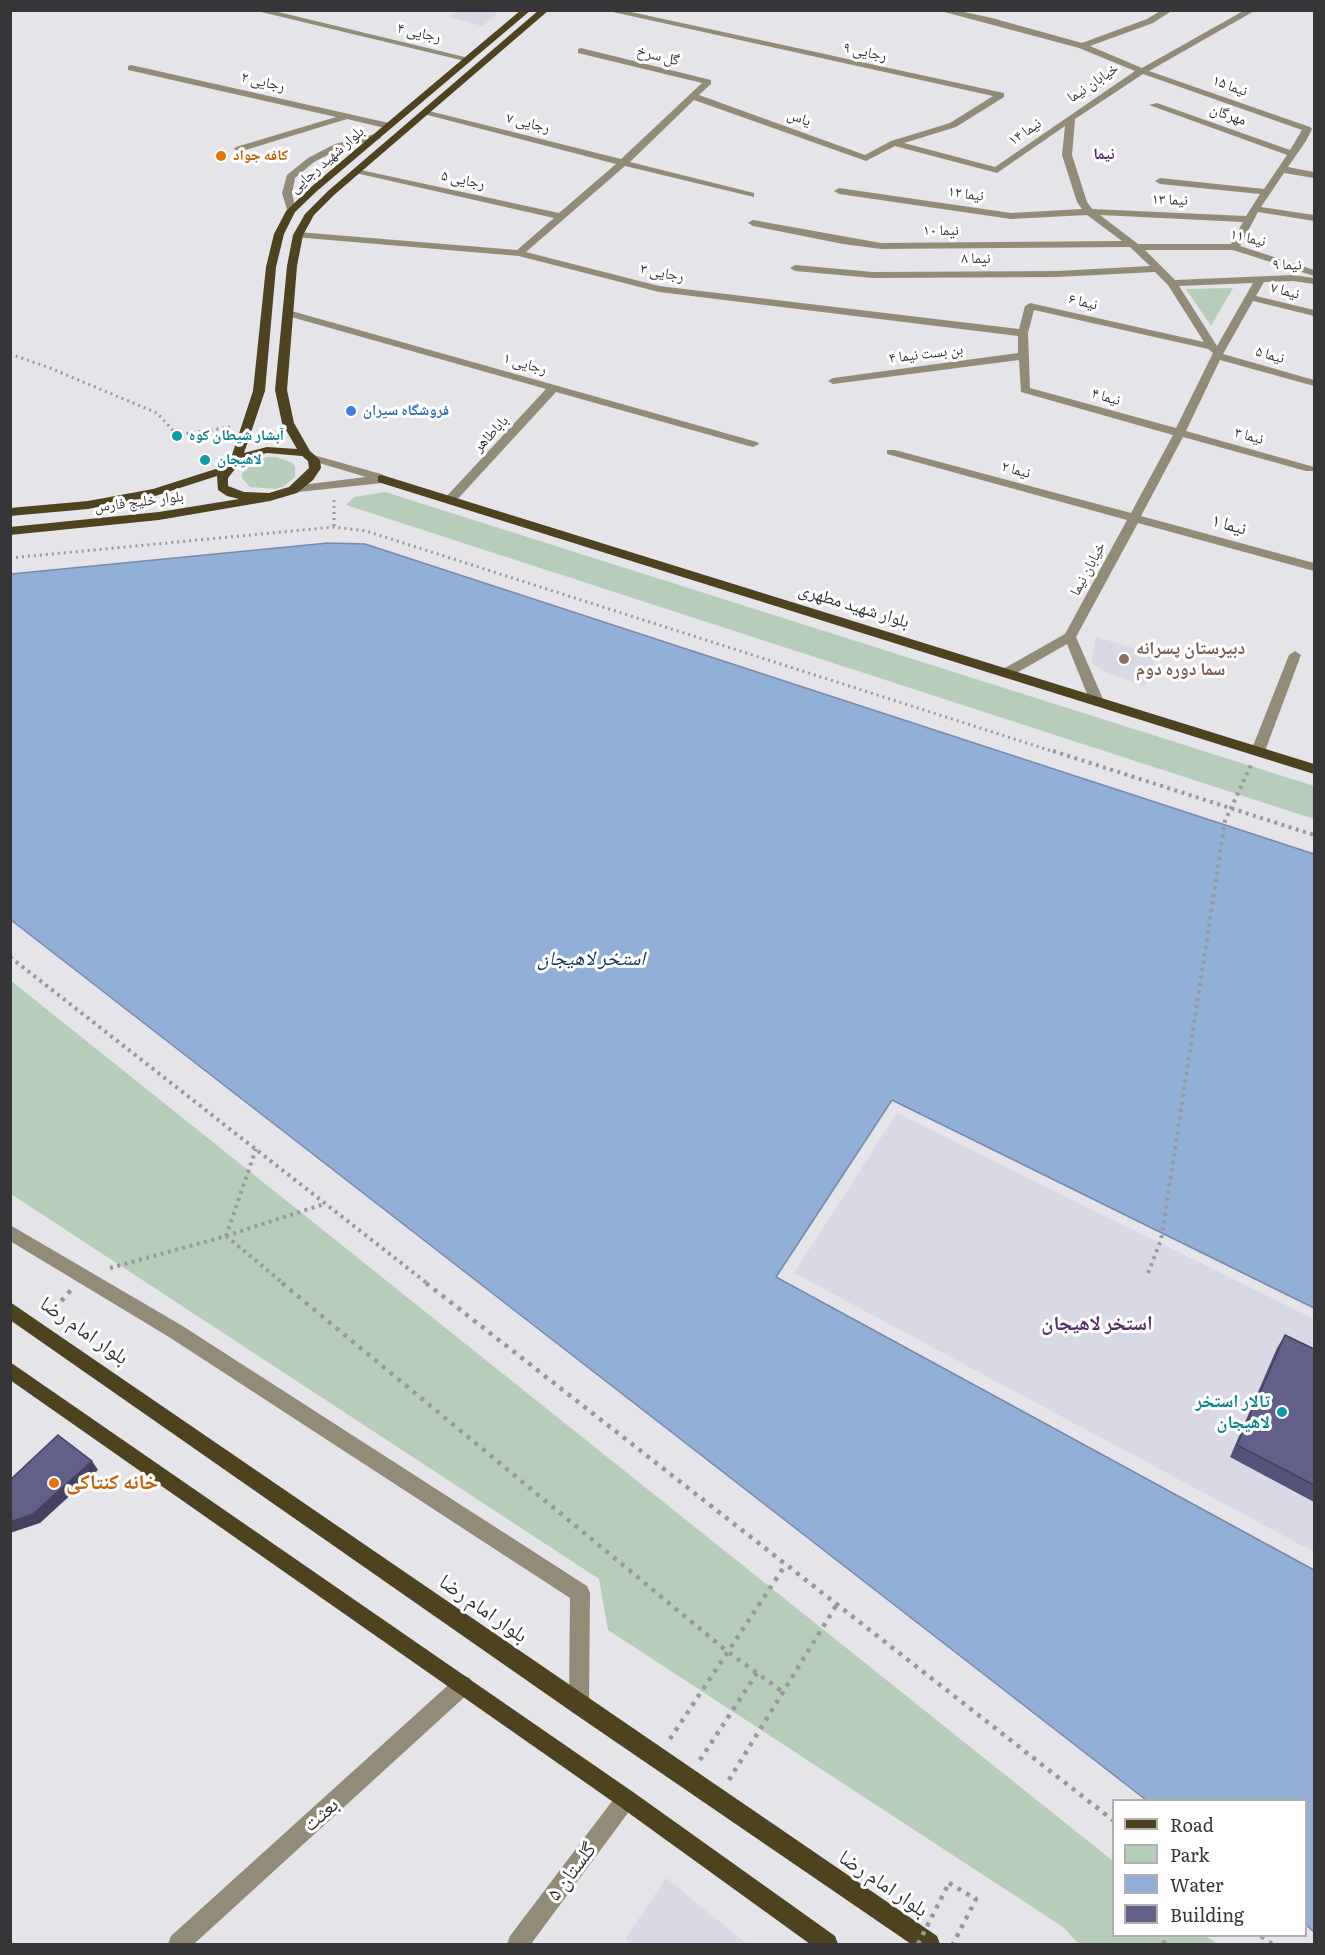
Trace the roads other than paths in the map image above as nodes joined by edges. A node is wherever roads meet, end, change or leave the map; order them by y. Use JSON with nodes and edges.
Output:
{"nodes":[{"id":1,"x":257,"y":10,"type":"edge"},
{"id":2,"x":527,"y":10,"type":"edge"},
{"id":3,"x":545,"y":10,"type":"edge"},
{"id":4,"x":608,"y":10,"type":"edge"},
{"id":5,"x":941,"y":10,"type":"edge"},
{"id":6,"x":1169,"y":10,"type":"edge"},
{"id":7,"x":1252,"y":10,"type":"edge"},
{"id":8,"x":1082,"y":46,"type":"junction"},
{"id":9,"x":581,"y":51,"type":"dead end"},
{"id":10,"x":469,"y":59,"type":"junction"},
{"id":11,"x":131,"y":68,"type":"dead end"},
{"id":12,"x":1142,"y":71,"type":"junction"},
{"id":13,"x":692,"y":96,"type":"junction"},
{"id":14,"x":1154,"y":105,"type":"dead end"},
{"id":15,"x":425,"y":113,"type":"junction"},
{"id":16,"x":348,"y":116,"type":"junction"},
{"id":17,"x":1071,"y":118,"type":"junction"},
{"id":18,"x":388,"y":126,"type":"junction"},
{"id":19,"x":404,"y":130,"type":"junction"},
{"id":20,"x":376,"y":137,"type":"junction"},
{"id":21,"x":1301,"y":141,"type":"junction"},
{"id":22,"x":894,"y":143,"type":"junction"},
{"id":23,"x":1314,"y":144,"type":"edge"},
{"id":24,"x":238,"y":149,"type":"dead end"},
{"id":25,"x":1293,"y":154,"type":"junction"},
{"id":26,"x":623,"y":163,"type":"junction"},
{"id":27,"x":1281,"y":170,"type":"junction"},
{"id":28,"x":356,"y":172,"type":"junction"},
{"id":29,"x":1314,"y":174,"type":"edge"},
{"id":30,"x":1160,"y":181,"type":"dead end"},
{"id":31,"x":839,"y":190,"type":"dead end"},
{"id":32,"x":1266,"y":192,"type":"junction"},
{"id":33,"x":751,"y":195,"type":"dead end"},
{"id":34,"x":291,"y":211,"type":"junction"},
{"id":35,"x":1089,"y":212,"type":"junction"},
{"id":36,"x":1252,"y":214,"type":"junction"},
{"id":37,"x":563,"y":217,"type":"junction"},
{"id":38,"x":1314,"y":218,"type":"edge"},
{"id":39,"x":753,"y":223,"type":"dead end"},
{"id":40,"x":298,"y":235,"type":"junction"},
{"id":41,"x":1134,"y":246,"type":"junction"},
{"id":42,"x":1234,"y":247,"type":"junction"},
{"id":43,"x":519,"y":253,"type":"junction"},
{"id":44,"x":795,"y":268,"type":"dead end"},
{"id":45,"x":1157,"y":269,"type":"junction"},
{"id":46,"x":1314,"y":273,"type":"edge"},
{"id":47,"x":1260,"y":280,"type":"junction"},
{"id":48,"x":1314,"y":281,"type":"edge"},
{"id":49,"x":1172,"y":282,"type":"junction"},
{"id":50,"x":1249,"y":297,"type":"junction"},
{"id":51,"x":288,"y":313,"type":"junction"},
{"id":52,"x":1314,"y":313,"type":"edge"},
{"id":53,"x":1023,"y":333,"type":"junction"},
{"id":54,"x":1214,"y":351,"type":"junction"},
{"id":55,"x":1022,"y":356,"type":"junction"},
{"id":56,"x":833,"y":381,"type":"dead end"},
{"id":57,"x":1314,"y":383,"type":"edge"},
{"id":58,"x":554,"y":388,"type":"junction"},
{"id":59,"x":1025,"y":390,"type":"joint"},
{"id":60,"x":1179,"y":433,"type":"junction"},
{"id":61,"x":753,"y":444,"type":"dead end"},
{"id":62,"x":891,"y":452,"type":"dead end"},
{"id":63,"x":307,"y":455,"type":"junction"},
{"id":64,"x":231,"y":466,"type":"junction"},
{"id":65,"x":1311,"y":469,"type":"dead end"},
{"id":66,"x":382,"y":479,"type":"junction"},
{"id":67,"x":293,"y":490,"type":"junction"},
{"id":68,"x":270,"y":497,"type":"junction"},
{"id":69,"x":450,"y":500,"type":"junction"},
{"id":70,"x":10,"y":513,"type":"edge"},
{"id":71,"x":1135,"y":518,"type":"junction"},
{"id":72,"x":10,"y":531,"type":"edge"},
{"id":73,"x":1314,"y":567,"type":"edge"},
{"id":74,"x":1070,"y":637,"type":"junction"},
{"id":75,"x":1295,"y":655,"type":"dead end"},
{"id":76,"x":1008,"y":672,"type":"junction"},
{"id":77,"x":1096,"y":699,"type":"junction"},
{"id":78,"x":1258,"y":751,"type":"junction"},
{"id":79,"x":1314,"y":769,"type":"edge"},
{"id":80,"x":10,"y":1232,"type":"edge"},
{"id":81,"x":10,"y":1310,"type":"edge"},
{"id":82,"x":10,"y":1370,"type":"edge"},
{"id":83,"x":463,"y":1685,"type":"junction"},
{"id":84,"x":579,"y":1705,"type":"junction"},
{"id":85,"x":626,"y":1799,"type":"junction"},
{"id":86,"x":179,"y":1944,"type":"edge"},
{"id":87,"x":518,"y":1944,"type":"edge"},
{"id":88,"x":827,"y":1944,"type":"edge"},
{"id":89,"x":929,"y":1944,"type":"edge"}],
"edges":[{"from":1,"to":10,"type":"street","name":"رجایی ۴"},
{"from":2,"to":10,"type":"main road","name":"بلوار شهید رجایی"},
{"from":3,"to":15,"type":"main road","name":"بلوار شهید رجایی"},
{"from":4,"to":22,"type":"street","name":"رجایی ۹"},
{"from":5,"to":8,"type":"street","name":"نیما ۱۵"},
{"from":6,"to":8,"type":"street"},
{"from":7,"to":12,"type":"street","name":"خیابان نیما"},
{"from":8,"to":12,"type":"street","name":"نیما ۱۵"},
{"from":9,"to":13,"type":"street","name":"گل سرخ"},
{"from":10,"to":18,"type":"main road","name":"بلوار شهید رجایی"},
{"from":11,"to":16,"type":"street","name":"رجایی ۲"},
{"from":12,"to":17,"type":"street","name":"خیابان نیما"},
{"from":12,"to":21,"type":"street","name":"نیما ۱۵"},
{"from":13,"to":22,"type":"street","name":"یاس"},
{"from":13,"to":26,"type":"street"},
{"from":14,"to":25,"type":"street","name":"مهرگان"},
{"from":15,"to":19,"type":"main road","name":"بلوار شهید رجایی"},
{"from":15,"to":26,"type":"street","name":"رجایی ۷"},
{"from":16,"to":18,"type":"street","name":"رجایی ۲"},
{"from":16,"to":24,"type":"street"},
{"from":17,"to":22,"type":"street","name":"نیما ۱۴"},
{"from":17,"to":35,"type":"street","name":"خیابان نیما"},
{"from":18,"to":19,"type":"main road"},
{"from":18,"to":20,"type":"main road","name":"بلوار شهید رجایی"},
{"from":19,"to":28,"type":"main road","name":"بلوار شهید رجایی"},
{"from":20,"to":34,"type":"main road","name":"بلوار شهید رجایی"},
{"from":20,"to":34,"type":"street"},
{"from":21,"to":23,"type":"street"},
{"from":21,"to":25,"type":"street"},
{"from":25,"to":27,"type":"street"},
{"from":26,"to":33,"type":"street","name":"رجایی ۷"},
{"from":26,"to":37,"type":"street"},
{"from":27,"to":29,"type":"street"},
{"from":27,"to":32,"type":"street"},
{"from":28,"to":37,"type":"street","name":"رجایی ۵"},
{"from":28,"to":40,"type":"main road","name":"بلوار شهید رجایی"},
{"from":30,"to":32,"type":"street"},
{"from":31,"to":35,"type":"street","name":"نیما ۱۲"},
{"from":32,"to":36,"type":"street"},
{"from":34,"to":64,"type":"main road","name":"بلوار شهید رجایی"},
{"from":35,"to":36,"type":"street","name":"نیما ۱۳"},
{"from":35,"to":41,"type":"street","name":"خیابان نیما"},
{"from":36,"to":38,"type":"street","name":"نیما ۱۳"},
{"from":36,"to":42,"type":"street"},
{"from":37,"to":43,"type":"street"},
{"from":39,"to":41,"type":"street","name":"نیما ۱۰"},
{"from":40,"to":43,"type":"street","name":"رجایی ۳"},
{"from":40,"to":51,"type":"main road","name":"بلوار شهید رجایی"},
{"from":41,"to":42,"type":"street","name":"نیما ۱۱"},
{"from":41,"to":45,"type":"street","name":"خیابان نیما"},
{"from":42,"to":46,"type":"street","name":"نیما ۱۱"},
{"from":43,"to":53,"type":"street","name":"رجایی ۳"},
{"from":44,"to":45,"type":"street","name":"نیما ۸"},
{"from":45,"to":49,"type":"street","name":"خیابان نیما"},
{"from":47,"to":48,"type":"street","name":"نیما ۹"},
{"from":47,"to":49,"type":"street","name":"نیما ۹"},
{"from":47,"to":50,"type":"street","name":"خیابان نیما"},
{"from":49,"to":54,"type":"street","name":"خیابان نیما"},
{"from":50,"to":52,"type":"street","name":"نیما ۷"},
{"from":50,"to":54,"type":"street","name":"خیابان نیما"},
{"from":51,"to":58,"type":"street","name":"رجایی ۱"},
{"from":51,"to":63,"type":"main road","name":"بلوار شهید رجایی"},
{"from":53,"to":54,"type":"street","name":"نیما ۶"},
{"from":53,"to":55,"type":"street","name":"نیما ۶"},
{"from":54,"to":57,"type":"street","name":"نیما ۵"},
{"from":54,"to":60,"type":"street","name":"خیابان نیما"},
{"from":55,"to":56,"type":"street","name":"بن بست نیما ۴"},
{"from":55,"to":59,"type":"street","name":"نیما ۶"},
{"from":58,"to":61,"type":"street","name":"رجایی ۱"},
{"from":58,"to":69,"type":"street","name":"باباطاهر"},
{"from":59,"to":60,"type":"street","name":"نیما ۴"},
{"from":60,"to":65,"type":"street","name":"نیما ۳"},
{"from":60,"to":71,"type":"street","name":"خیابان نیما"},
{"from":62,"to":71,"type":"street","name":"نیما ۲"},
{"from":63,"to":64,"type":"main road","name":"بلوار خلیج فارس"},
{"from":63,"to":66,"type":"street"},
{"from":63,"to":67,"type":"main road"},
{"from":64,"to":68,"type":"main road"},
{"from":64,"to":70,"type":"main road","name":"بلوار خلیج فارس"},
{"from":66,"to":67,"type":"street"},
{"from":66,"to":69,"type":"main road","name":"بلوار شهید مطهری"},
{"from":67,"to":68,"type":"main road","name":"بلوار خلیج فارس"},
{"from":68,"to":72,"type":"main road","name":"بلوار خلیج فارس"},
{"from":69,"to":76,"type":"main road","name":"بلوار شهید مطهری"},
{"from":71,"to":73,"type":"street","name":"نیما ۱"},
{"from":71,"to":74,"type":"street","name":"خیابان نیما"},
{"from":74,"to":76,"type":"street"},
{"from":74,"to":77,"type":"street"},
{"from":75,"to":78,"type":"street"},
{"from":76,"to":77,"type":"main road","name":"بلوار شهید مطهری"},
{"from":77,"to":78,"type":"main road","name":"بلوار شهید مطهری"},
{"from":78,"to":79,"type":"main road","name":"بلوار شهید مطهری"},
{"from":80,"to":84,"type":"street"},
{"from":81,"to":84,"type":"main road","name":"بلوار امام رضا"},
{"from":82,"to":83,"type":"main road"},
{"from":83,"to":85,"type":"main road"},
{"from":83,"to":86,"type":"street","name":"بعثت"},
{"from":84,"to":89,"type":"main road","name":"بلوار امام رضا"},
{"from":85,"to":87,"type":"street","name":"گلستان ۵"},
{"from":85,"to":88,"type":"main road"}]}
